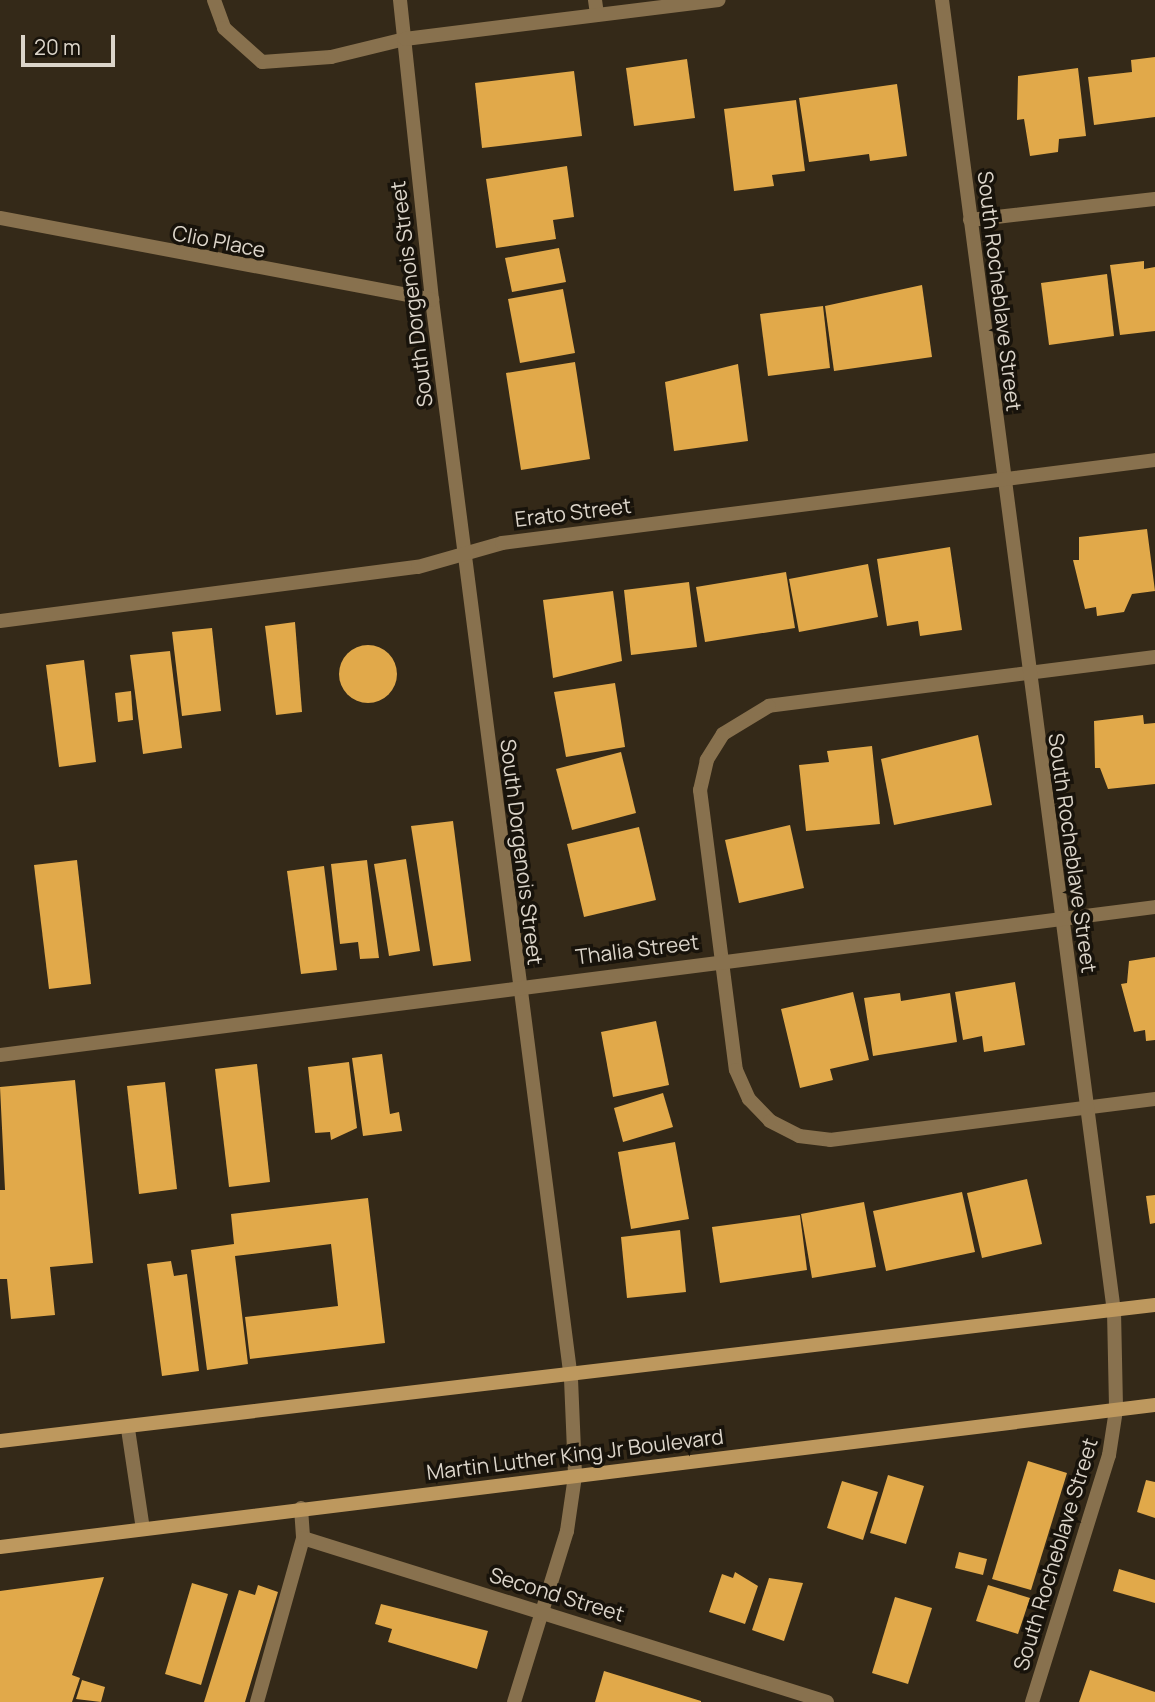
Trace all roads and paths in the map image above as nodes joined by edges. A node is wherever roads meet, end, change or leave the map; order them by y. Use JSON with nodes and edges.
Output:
{"nodes":[{"id":1,"x":214,"y":0,"type":"edge"},
{"id":2,"x":400,"y":0,"type":"edge"},
{"id":3,"x":595,"y":0,"type":"edge"},
{"id":4,"x":719,"y":0,"type":"edge"},
{"id":5,"x":942,"y":0,"type":"edge"},
{"id":6,"x":597,"y":15,"type":"junction"},
{"id":7,"x":405,"y":39,"type":"junction"},
{"id":8,"x":1155,"y":199,"type":"edge"},
{"id":9,"x":0,"y":218,"type":"edge"},
{"id":10,"x":970,"y":220,"type":"junction"},
{"id":11,"x":432,"y":300,"type":"junction"},
{"id":12,"x":1155,"y":460,"type":"edge"},
{"id":13,"x":1003,"y":480,"type":"junction"},
{"id":14,"x":464,"y":553,"type":"junction"},
{"id":15,"x":0,"y":621,"type":"edge"},
{"id":16,"x":1155,"y":657,"type":"edge"},
{"id":17,"x":1028,"y":671,"type":"junction"},
{"id":18,"x":1155,"y":907,"type":"edge"},
{"id":19,"x":1061,"y":919,"type":"junction"},
{"id":20,"x":722,"y":960,"type":"junction"},
{"id":21,"x":518,"y":984,"type":"junction"},
{"id":22,"x":0,"y":1055,"type":"edge"},
{"id":23,"x":1155,"y":1100,"type":"edge"},
{"id":24,"x":1086,"y":1107,"type":"junction"},
{"id":25,"x":1155,"y":1305,"type":"edge"},
{"id":26,"x":1114,"y":1311,"type":"junction"},
{"id":27,"x":571,"y":1379,"type":"junction"},
{"id":28,"x":1155,"y":1405,"type":"edge"},
{"id":29,"x":1116,"y":1410,"type":"junction"},
{"id":30,"x":128,"y":1429,"type":"junction"},
{"id":31,"x":0,"y":1441,"type":"edge"},
{"id":32,"x":575,"y":1476,"type":"junction"},
{"id":33,"x":301,"y":1508,"type":"junction"},
{"id":34,"x":143,"y":1529,"type":"junction"},
{"id":35,"x":303,"y":1538,"type":"junction"},
{"id":36,"x":0,"y":1547,"type":"edge"},
{"id":37,"x":543,"y":1611,"type":"junction"},
{"id":38,"x":257,"y":1702,"type":"edge"},
{"id":39,"x":514,"y":1702,"type":"edge"},
{"id":40,"x":827,"y":1702,"type":"edge"},
{"id":41,"x":1032,"y":1702,"type":"edge"}],
"edges":[{"from":1,"to":7,"type":"street"},
{"from":2,"to":7,"type":"street","name":"South Dorgenois Street"},
{"from":3,"to":6,"type":"street"},
{"from":4,"to":6,"type":"street"},
{"from":5,"to":10,"type":"street","name":"South Rocheblave Street"},
{"from":6,"to":7,"type":"street"},
{"from":7,"to":11,"type":"street","name":"South Dorgenois Street"},
{"from":8,"to":10,"type":"street"},
{"from":9,"to":11,"type":"street","name":"Clio Place"},
{"from":10,"to":13,"type":"street","name":"South Rocheblave Street"},
{"from":11,"to":14,"type":"street","name":"South Dorgenois Street"},
{"from":12,"to":13,"type":"street","name":"Erato Street"},
{"from":13,"to":14,"type":"street","name":"Erato Street"},
{"from":13,"to":17,"type":"street","name":"South Rocheblave Street"},
{"from":14,"to":15,"type":"street","name":"Erato Street"},
{"from":14,"to":21,"type":"street","name":"South Dorgenois Street"},
{"from":16,"to":17,"type":"street"},
{"from":17,"to":19,"type":"street","name":"South Rocheblave Street"},
{"from":17,"to":20,"type":"street"},
{"from":18,"to":19,"type":"street","name":"Thalia Street"},
{"from":19,"to":20,"type":"street","name":"Thalia Street"},
{"from":19,"to":24,"type":"street","name":"South Rocheblave Street"},
{"from":20,"to":21,"type":"street","name":"Thalia Street"},
{"from":20,"to":24,"type":"street"},
{"from":21,"to":22,"type":"street","name":"Thalia Street"},
{"from":21,"to":27,"type":"street","name":"South Dorgenois Street"},
{"from":23,"to":24,"type":"street"},
{"from":24,"to":26,"type":"street","name":"South Rocheblave Street"},
{"from":25,"to":26,"type":"street"},
{"from":26,"to":27,"type":"street"},
{"from":26,"to":29,"type":"street","name":"South Rocheblave Street"},
{"from":27,"to":30,"type":"street"},
{"from":27,"to":32,"type":"street","name":"South Dorgenois Street"},
{"from":28,"to":29,"type":"street","name":"Martin Luther King Jr Boulevard"},
{"from":29,"to":32,"type":"street","name":"Martin Luther King Jr Boulevard"},
{"from":29,"to":41,"type":"street","name":"South Rocheblave Street"},
{"from":30,"to":31,"type":"street"},
{"from":30,"to":34,"type":"street"},
{"from":32,"to":33,"type":"street","name":"Martin Luther King Jr Boulevard"},
{"from":32,"to":37,"type":"street","name":"South Dorgenois Street"},
{"from":33,"to":34,"type":"street","name":"Martin Luther King Jr Boulevard"},
{"from":33,"to":35,"type":"street"},
{"from":34,"to":36,"type":"street","name":"Martin Luther King Jr Boulevard"},
{"from":35,"to":37,"type":"street","name":"Second Street"},
{"from":35,"to":38,"type":"street"},
{"from":37,"to":39,"type":"street","name":"South Dorgenois Street"},
{"from":37,"to":40,"type":"street","name":"Second Street"}]}
